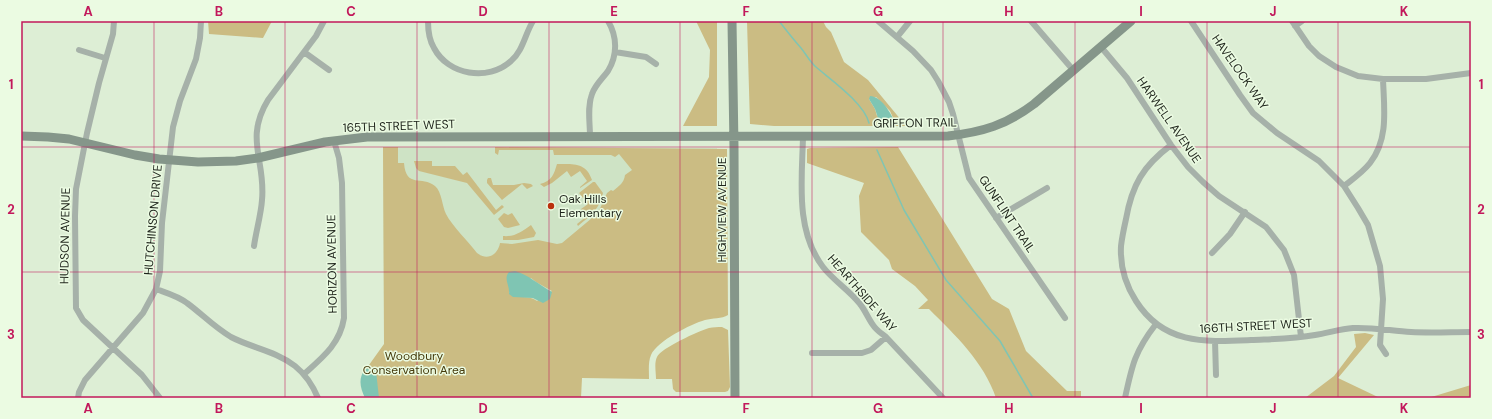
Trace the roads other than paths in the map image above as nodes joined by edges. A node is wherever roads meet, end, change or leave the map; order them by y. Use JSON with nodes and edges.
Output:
{"nodes":[{"id":1,"x":114,"y":21,"type":"edge"},
{"id":2,"x":201,"y":21,"type":"edge"},
{"id":3,"x":324,"y":21,"type":"edge"},
{"id":4,"x":428,"y":21,"type":"edge"},
{"id":5,"x":533,"y":21,"type":"edge"},
{"id":6,"x":608,"y":21,"type":"edge"},
{"id":7,"x":732,"y":21,"type":"edge"},
{"id":8,"x":878,"y":21,"type":"edge"},
{"id":9,"x":910,"y":21,"type":"edge"},
{"id":10,"x":1031,"y":21,"type":"edge"},
{"id":11,"x":1132,"y":21,"type":"edge"},
{"id":12,"x":1191,"y":21,"type":"edge"},
{"id":13,"x":1302,"y":21,"type":"edge"},
{"id":14,"x":1293,"y":23,"type":"edge"},
{"id":15,"x":897,"y":37,"type":"junction"},
{"id":16,"x":1101,"y":47,"type":"junction"},
{"id":17,"x":79,"y":50,"type":"dead end"},
{"id":18,"x":304,"y":52,"type":"junction"},
{"id":19,"x":615,"y":52,"type":"junction"},
{"id":20,"x":106,"y":58,"type":"junction"},
{"id":21,"x":656,"y":64,"type":"dead end"},
{"id":22,"x":329,"y":70,"type":"dead end"},
{"id":23,"x":1074,"y":71,"type":"junction"},
{"id":24,"x":1471,"y":73,"type":"edge"},
{"id":25,"x":1384,"y":79,"type":"junction"},
{"id":26,"x":959,"y":135,"type":"junction"},
{"id":27,"x":21,"y":136,"type":"edge"},
{"id":28,"x":734,"y":136,"type":"junction"},
{"id":29,"x":590,"y":137,"type":"junction"},
{"id":30,"x":803,"y":137,"type":"junction"},
{"id":31,"x":334,"y":141,"type":"junction"},
{"id":32,"x":85,"y":142,"type":"junction"},
{"id":33,"x":1172,"y":145,"type":"junction"},
{"id":34,"x":258,"y":158,"type":"junction"},
{"id":35,"x":169,"y":160,"type":"junction"},
{"id":36,"x":1344,"y":186,"type":"junction"},
{"id":37,"x":1047,"y":188,"type":"dead end"},
{"id":38,"x":1245,"y":212,"type":"junction"},
{"id":39,"x":996,"y":218,"type":"junction"},
{"id":40,"x":254,"y":246,"type":"dead end"},
{"id":41,"x":1212,"y":253,"type":"dead end"},
{"id":42,"x":156,"y":289,"type":"junction"},
{"id":43,"x":1065,"y":318,"type":"dead end"},
{"id":44,"x":1156,"y":324,"type":"junction"},
{"id":45,"x":1380,"y":329,"type":"junction"},
{"id":46,"x":1471,"y":332,"type":"edge"},
{"id":47,"x":1300,"y":337,"type":"junction"},
{"id":48,"x":886,"y":338,"type":"junction"},
{"id":49,"x":1215,"y":341,"type":"junction"},
{"id":50,"x":113,"y":347,"type":"junction"},
{"id":51,"x":812,"y":353,"type":"dead end"},
{"id":52,"x":1386,"y":354,"type":"dead end"},
{"id":53,"x":304,"y":374,"type":"junction"},
{"id":54,"x":1216,"y":375,"type":"dead end"},
{"id":55,"x":78,"y":398,"type":"edge"},
{"id":56,"x":160,"y":398,"type":"edge"},
{"id":57,"x":318,"y":398,"type":"edge"},
{"id":58,"x":735,"y":398,"type":"edge"},
{"id":59,"x":943,"y":398,"type":"edge"},
{"id":60,"x":1125,"y":398,"type":"edge"}],
"edges":[{"from":1,"to":20,"type":"street","name":"HUDSON AVENUE"},
{"from":2,"to":35,"type":"street","name":"HUTCHINSON DRIVE"},
{"from":3,"to":18,"type":"street"},
{"from":4,"to":5,"type":"street"},
{"from":6,"to":19,"type":"street"},
{"from":7,"to":28,"type":"street","name":"HIGHVIEW AVENUE"},
{"from":8,"to":15,"type":"street","name":"GUNFLINT TRAIL"},
{"from":9,"to":15,"type":"street"},
{"from":10,"to":23,"type":"street"},
{"from":11,"to":16,"type":"street","name":"GRIFFON TRAIL"},
{"from":12,"to":36,"type":"street","name":"HAVELOCK WAY"},
{"from":13,"to":14,"type":"street"},
{"from":14,"to":25,"type":"street"},
{"from":15,"to":26,"type":"street","name":"GUNFLINT TRAIL"},
{"from":16,"to":23,"type":"street","name":"GRIFFON TRAIL"},
{"from":16,"to":33,"type":"street","name":"HARWELL AVENUE"},
{"from":17,"to":20,"type":"street"},
{"from":18,"to":22,"type":"street"},
{"from":18,"to":34,"type":"street"},
{"from":19,"to":21,"type":"street"},
{"from":19,"to":29,"type":"street"},
{"from":20,"to":32,"type":"street","name":"HUDSON AVENUE"},
{"from":23,"to":26,"type":"street","name":"GRIFFON TRAIL"},
{"from":24,"to":25,"type":"street"},
{"from":25,"to":36,"type":"street"},
{"from":26,"to":30,"type":"street","name":"GRIFFON TRAIL"},
{"from":26,"to":39,"type":"street","name":"GUNFLINT TRAIL"},
{"from":27,"to":32,"type":"street","name":"165TH STREET WEST"},
{"from":28,"to":29,"type":"street","name":"165TH STREET WEST"},
{"from":28,"to":30,"type":"street","name":"GRIFFON TRAIL"},
{"from":28,"to":58,"type":"street","name":"HIGHVIEW AVENUE"},
{"from":29,"to":31,"type":"street","name":"165TH STREET WEST"},
{"from":30,"to":48,"type":"street","name":"HEARTHSIDE WAY"},
{"from":31,"to":34,"type":"street","name":"165TH STREET WEST"},
{"from":31,"to":53,"type":"street","name":"HORIZON AVENUE"},
{"from":32,"to":35,"type":"street","name":"165TH STREET WEST"},
{"from":32,"to":50,"type":"street","name":"HUDSON AVENUE"},
{"from":33,"to":38,"type":"street","name":"HARWELL AVENUE"},
{"from":33,"to":44,"type":"street","name":"166TH STREET WEST"},
{"from":34,"to":35,"type":"street","name":"165TH STREET WEST"},
{"from":34,"to":40,"type":"street"},
{"from":35,"to":42,"type":"street","name":"HUTCHINSON DRIVE"},
{"from":36,"to":45,"type":"street","name":"HAVELOCK WAY"},
{"from":37,"to":39,"type":"street"},
{"from":38,"to":41,"type":"street"},
{"from":38,"to":47,"type":"street","name":"HARWELL AVENUE"},
{"from":39,"to":43,"type":"street","name":"GUNFLINT TRAIL"},
{"from":42,"to":50,"type":"street","name":"HUTCHINSON DRIVE"},
{"from":42,"to":53,"type":"street"},
{"from":44,"to":49,"type":"street","name":"166TH STREET WEST"},
{"from":44,"to":60,"type":"street"},
{"from":45,"to":46,"type":"street","name":"166TH STREET WEST"},
{"from":45,"to":47,"type":"street","name":"166TH STREET WEST"},
{"from":45,"to":52,"type":"street","name":"HAVELOCK WAY"},
{"from":47,"to":49,"type":"street","name":"166TH STREET WEST"},
{"from":48,"to":51,"type":"street"},
{"from":48,"to":59,"type":"street","name":"HEARTHSIDE WAY"},
{"from":49,"to":54,"type":"street"},
{"from":50,"to":55,"type":"street","name":"HUTCHINSON DRIVE"},
{"from":50,"to":56,"type":"street","name":"HUDSON AVENUE"},
{"from":53,"to":57,"type":"street"}]}
